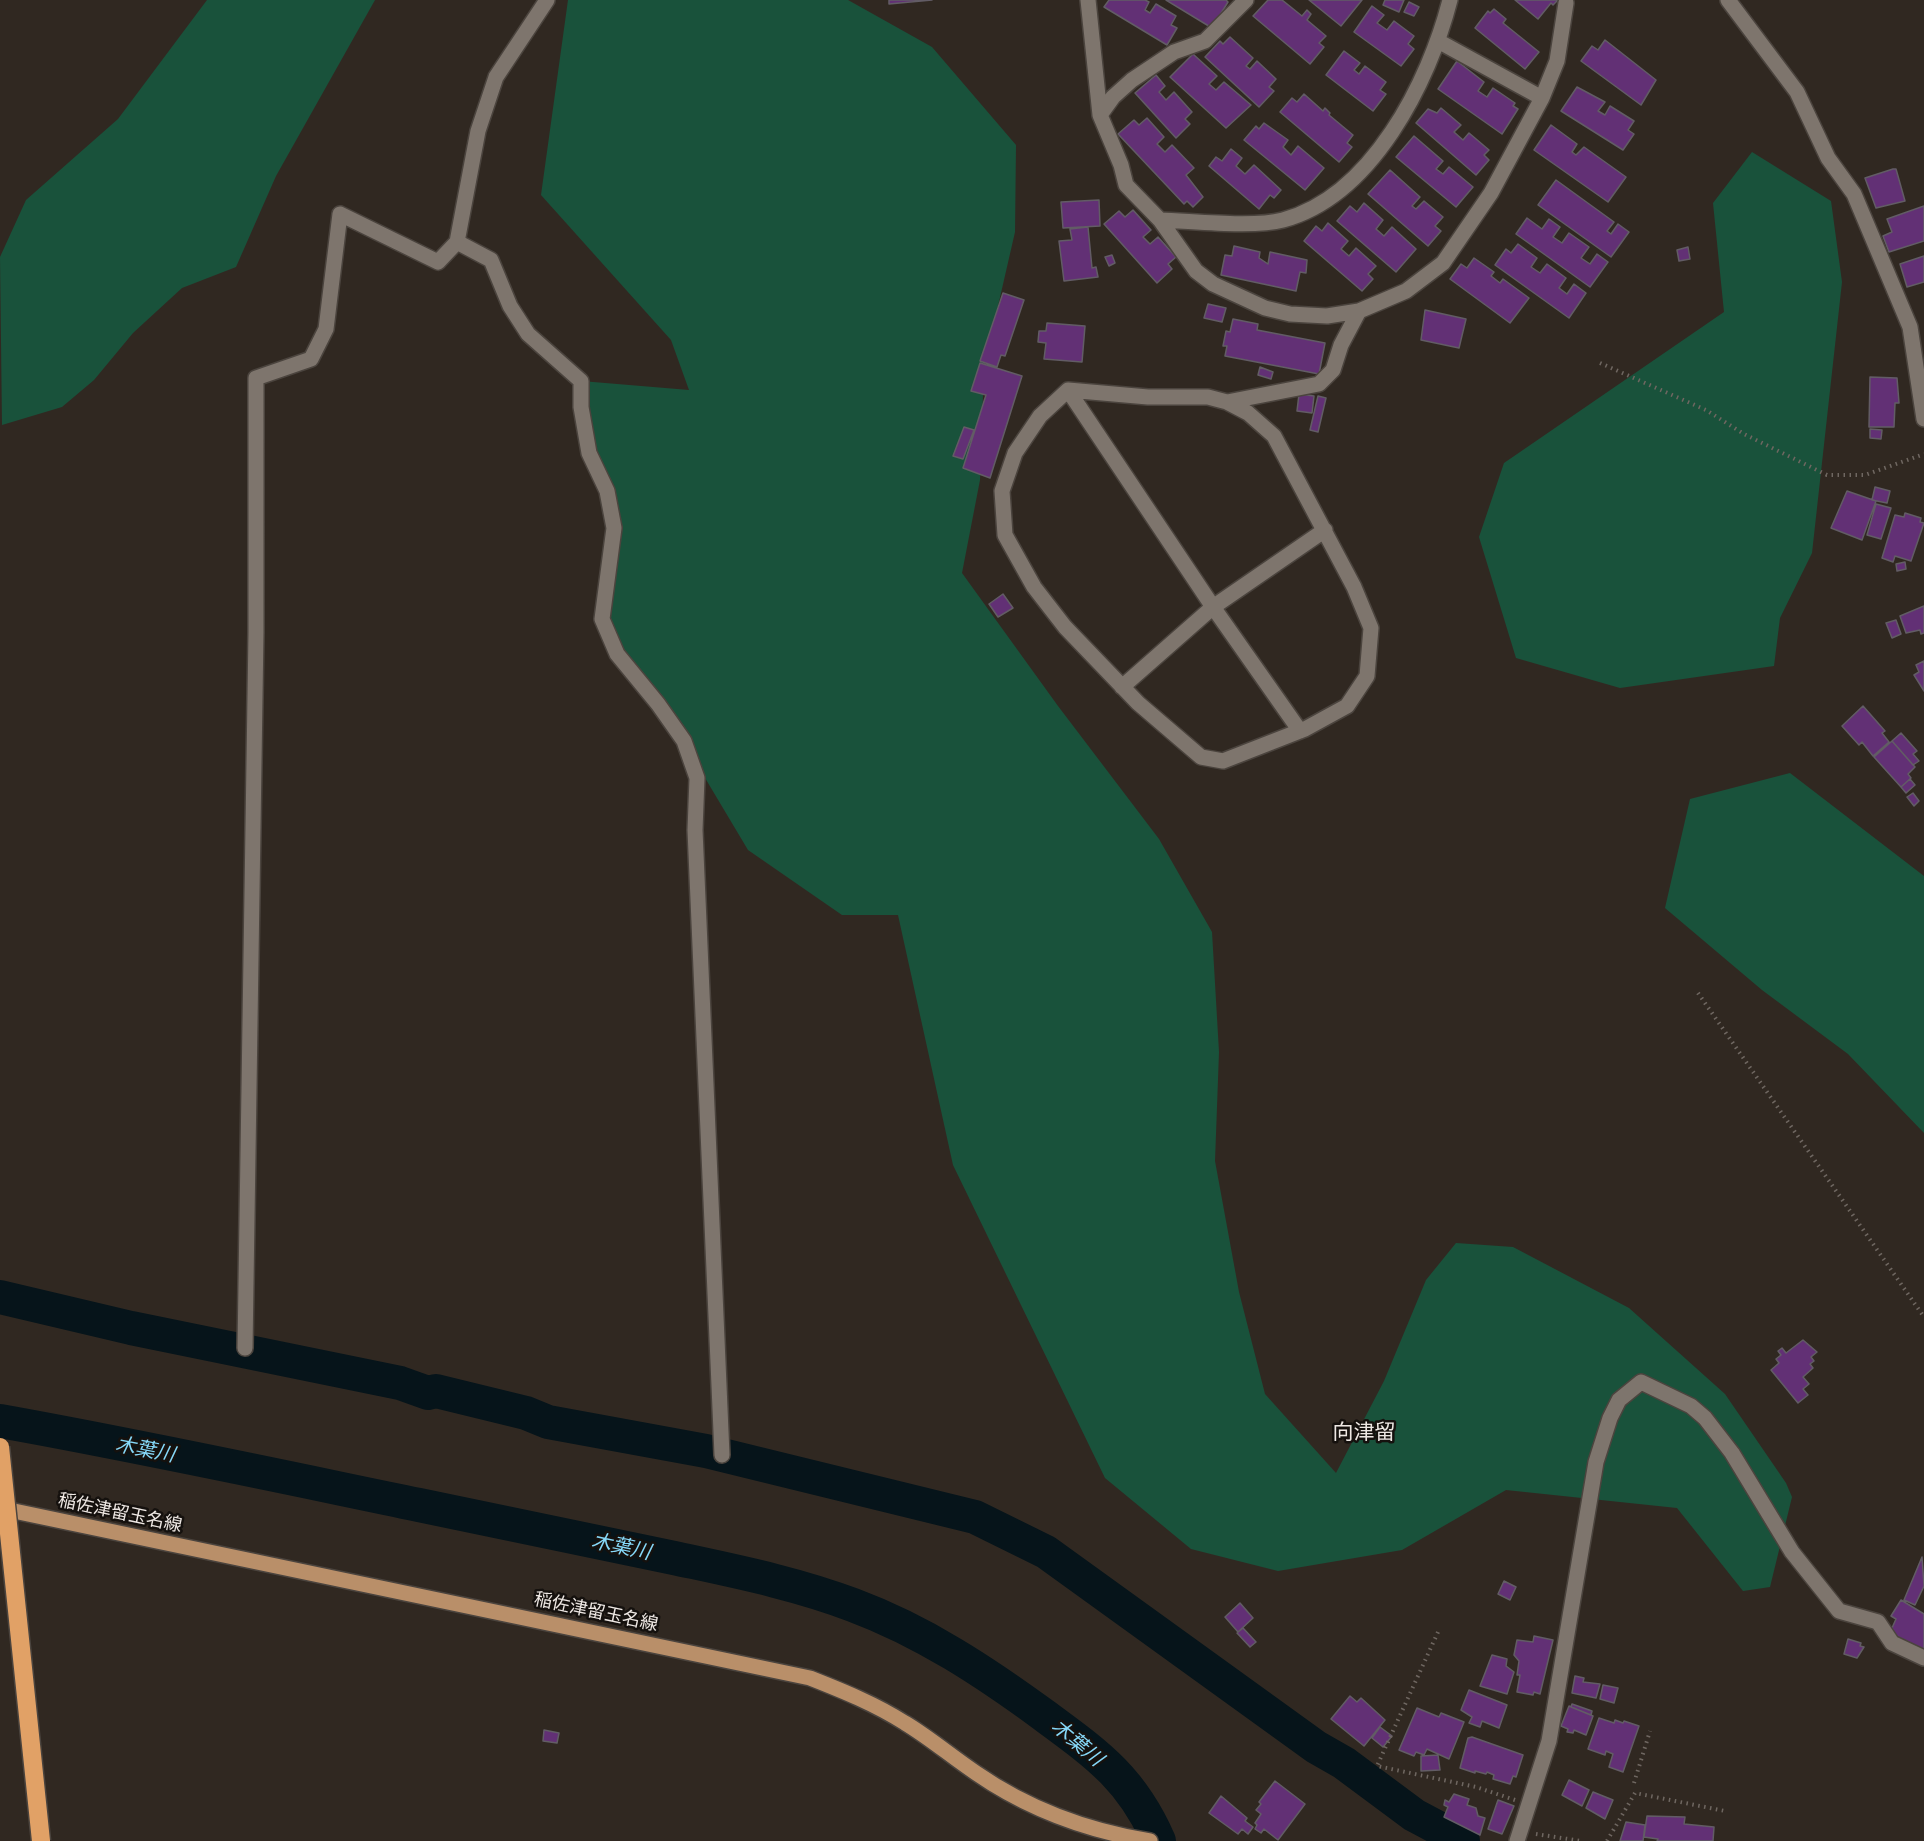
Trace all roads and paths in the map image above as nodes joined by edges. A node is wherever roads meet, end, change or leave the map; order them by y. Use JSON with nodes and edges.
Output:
{"nodes":[{"id":1,"x":547,"y":0,"type":"edge"},
{"id":2,"x":1088,"y":0,"type":"edge"},
{"id":3,"x":1246,"y":0,"type":"edge"},
{"id":4,"x":1450,"y":0,"type":"edge"},
{"id":5,"x":1728,"y":0,"type":"edge"},
{"id":6,"x":1566,"y":3,"type":"dead end"},
{"id":7,"x":1438,"y":41,"type":"junction"},
{"id":8,"x":1542,"y":98,"type":"junction"},
{"id":9,"x":1100,"y":116,"type":"junction"},
{"id":10,"x":1160,"y":220,"type":"junction"},
{"id":11,"x":457,"y":242,"type":"junction"},
{"id":12,"x":1359,"y":311,"type":"junction"},
{"id":13,"x":1600,"y":363,"type":"dead end"},
{"id":14,"x":1068,"y":390,"type":"junction"},
{"id":15,"x":1227,"y":402,"type":"junction"},
{"id":16,"x":1924,"y":419,"type":"edge"},
{"id":17,"x":1924,"y":454,"type":"edge"},
{"id":18,"x":1325,"y":530,"type":"junction"},
{"id":19,"x":1213,"y":607,"type":"junction"},
{"id":20,"x":1122,"y":687,"type":"junction"},
{"id":21,"x":1300,"y":731,"type":"junction"},
{"id":22,"x":1698,"y":993,"type":"dead end"},
{"id":23,"x":1924,"y":1317,"type":"edge"},
{"id":24,"x":245,"y":1348,"type":"dead end"},
{"id":25,"x":0,"y":1447,"type":"edge"},
{"id":26,"x":722,"y":1455,"type":"dead end"},
{"id":27,"x":0,"y":1508,"type":"edge"},
{"id":28,"x":1438,"y":1632,"type":"dead end"},
{"id":29,"x":1924,"y":1658,"type":"edge"},
{"id":30,"x":1650,"y":1731,"type":"dead end"},
{"id":31,"x":1634,"y":1783,"type":"dead end"},
{"id":32,"x":1520,"y":1802,"type":"dead end"},
{"id":33,"x":1725,"y":1811,"type":"dead end"},
{"id":34,"x":1533,"y":1834,"type":"dead end"},
{"id":35,"x":41,"y":1841,"type":"edge"},
{"id":36,"x":1150,"y":1841,"type":"edge"},
{"id":37,"x":1517,"y":1841,"type":"edge"},
{"id":38,"x":1581,"y":1841,"type":"edge"},
{"id":39,"x":1607,"y":1841,"type":"edge"}],
"edges":[{"from":1,"to":11,"type":"street"},
{"from":2,"to":9,"type":"street"},
{"from":3,"to":9,"type":"street"},
{"from":4,"to":7,"type":"street"},
{"from":5,"to":16,"type":"street"},
{"from":6,"to":8,"type":"street"},
{"from":7,"to":8,"type":"street"},
{"from":7,"to":10,"type":"street"},
{"from":8,"to":12,"type":"street"},
{"from":9,"to":10,"type":"street"},
{"from":10,"to":12,"type":"street"},
{"from":11,"to":24,"type":"street"},
{"from":11,"to":26,"type":"street"},
{"from":12,"to":15,"type":"street"},
{"from":13,"to":17,"type":"path"},
{"from":14,"to":15,"type":"street"},
{"from":14,"to":19,"type":"street"},
{"from":14,"to":20,"type":"street"},
{"from":15,"to":18,"type":"street"},
{"from":18,"to":19,"type":"street"},
{"from":18,"to":21,"type":"street"},
{"from":19,"to":20,"type":"street"},
{"from":19,"to":21,"type":"street"},
{"from":20,"to":21,"type":"street"},
{"from":22,"to":23,"type":"path"},
{"from":25,"to":35,"type":"highway","bridge":true},
{"from":27,"to":36,"type":"main road","name":"稲佐津留玉名線"},
{"from":28,"to":32,"type":"path"},
{"from":29,"to":37,"type":"street"},
{"from":30,"to":31,"type":"path"},
{"from":33,"to":39,"type":"path"},
{"from":34,"to":38,"type":"path"}]}
